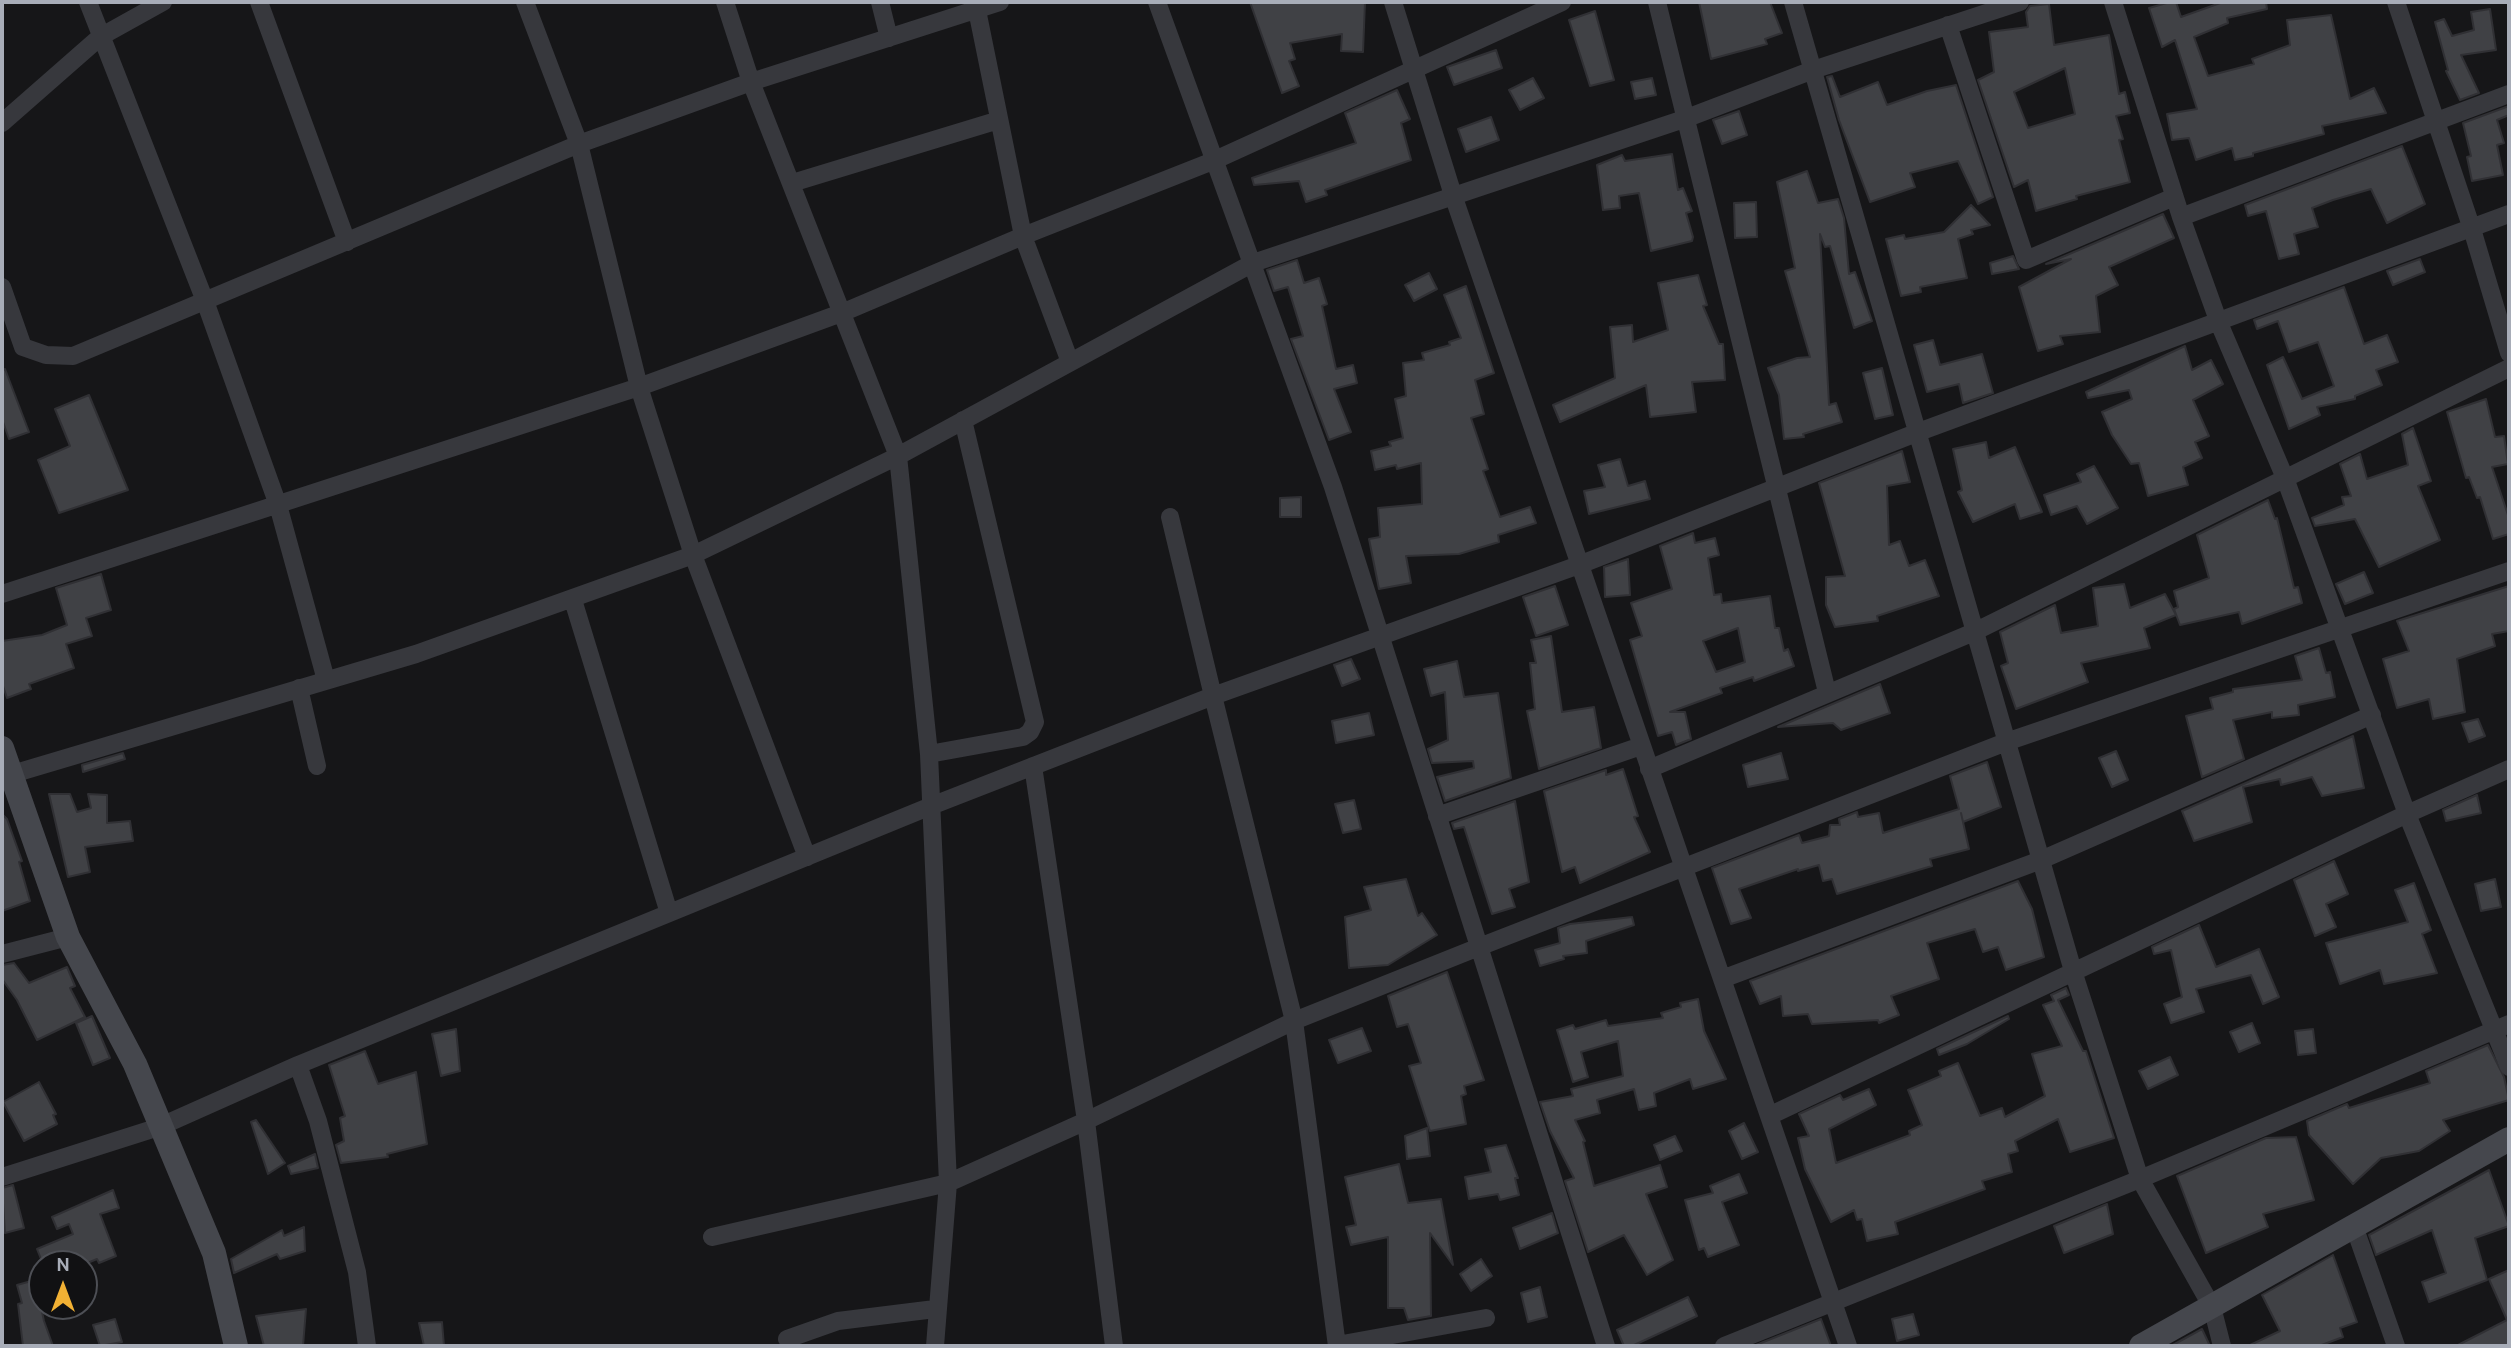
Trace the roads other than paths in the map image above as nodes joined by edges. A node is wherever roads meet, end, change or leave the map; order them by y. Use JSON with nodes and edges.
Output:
{"nodes":[{"id":1,"x":88,"y":2,"type":"edge"},
{"id":2,"x":163,"y":2,"type":"edge"},
{"id":3,"x":259,"y":2,"type":"edge"},
{"id":4,"x":525,"y":2,"type":"edge"},
{"id":5,"x":725,"y":2,"type":"edge"},
{"id":6,"x":880,"y":2,"type":"edge"},
{"id":7,"x":1000,"y":2,"type":"edge"},
{"id":8,"x":1157,"y":2,"type":"edge"},
{"id":9,"x":1393,"y":2,"type":"edge"},
{"id":10,"x":1562,"y":2,"type":"edge"},
{"id":11,"x":1657,"y":2,"type":"edge"},
{"id":12,"x":1793,"y":2,"type":"edge"},
{"id":13,"x":2020,"y":2,"type":"edge"},
{"id":14,"x":2113,"y":2,"type":"edge"},
{"id":15,"x":2396,"y":2,"type":"edge"},
{"id":16,"x":1986,"y":7,"type":"edge"},
{"id":17,"x":977,"y":10,"type":"junction"},
{"id":18,"x":1948,"y":25,"type":"junction"},
{"id":19,"x":100,"y":37,"type":"junction"},
{"id":20,"x":889,"y":38,"type":"junction"},
{"id":21,"x":1415,"y":68,"type":"junction"},
{"id":22,"x":1813,"y":69,"type":"junction"},
{"id":23,"x":751,"y":82,"type":"junction"},
{"id":24,"x":2509,"y":94,"type":"edge"},
{"id":25,"x":1686,"y":118,"type":"junction"},
{"id":26,"x":999,"y":120,"type":"junction"},
{"id":27,"x":2436,"y":122,"type":"junction"},
{"id":28,"x":2,"y":123,"type":"edge"},
{"id":29,"x":579,"y":144,"type":"junction"},
{"id":30,"x":1213,"y":161,"type":"junction"},
{"id":31,"x":792,"y":184,"type":"junction"},
{"id":32,"x":1452,"y":195,"type":"junction"},
{"id":33,"x":2174,"y":197,"type":"junction"},
{"id":34,"x":2509,"y":215,"type":"edge"},
{"id":35,"x":2181,"y":217,"type":"junction"},
{"id":36,"x":2472,"y":229,"type":"junction"},
{"id":37,"x":1023,"y":236,"type":"junction"},
{"id":38,"x":346,"y":242,"type":"junction"},
{"id":39,"x":1252,"y":263,"type":"junction"},
{"id":40,"x":2,"y":287,"type":"edge"},
{"id":41,"x":205,"y":301,"type":"junction"},
{"id":42,"x":844,"y":312,"type":"junction"},
{"id":43,"x":2219,"y":323,"type":"junction"},
{"id":44,"x":2509,"y":354,"type":"edge"},
{"id":45,"x":1070,"y":362,"type":"junction"},
{"id":46,"x":2509,"y":368,"type":"edge"},
{"id":47,"x":639,"y":387,"type":"junction"},
{"id":48,"x":963,"y":420,"type":"junction"},
{"id":49,"x":1916,"y":433,"type":"junction"},
{"id":50,"x":898,"y":456,"type":"junction"},
{"id":51,"x":2285,"y":478,"type":"junction"},
{"id":52,"x":1776,"y":486,"type":"junction"},
{"id":53,"x":278,"y":506,"type":"junction"},
{"id":54,"x":1170,"y":517,"type":"dead end"},
{"id":55,"x":693,"y":555,"type":"junction"},
{"id":56,"x":1579,"y":565,"type":"junction"},
{"id":57,"x":2509,"y":571,"type":"edge"},
{"id":58,"x":2,"y":594,"type":"edge"},
{"id":59,"x":573,"y":600,"type":"junction"},
{"id":60,"x":2340,"y":628,"type":"junction"},
{"id":61,"x":1974,"y":632,"type":"junction"},
{"id":62,"x":1380,"y":636,"type":"junction"},
{"id":63,"x":326,"y":680,"type":"junction"},
{"id":64,"x":299,"y":688,"type":"junction"},
{"id":65,"x":1827,"y":692,"type":"junction"},
{"id":66,"x":1213,"y":696,"type":"junction"},
{"id":67,"x":2372,"y":715,"type":"junction"},
{"id":68,"x":2006,"y":742,"type":"junction"},
{"id":69,"x":1641,"y":746,"type":"junction"},
{"id":70,"x":2,"y":748,"type":"edge"},
{"id":71,"x":929,"y":754,"type":"junction"},
{"id":72,"x":317,"y":766,"type":"dead end"},
{"id":73,"x":1033,"y":766,"type":"junction"},
{"id":74,"x":1649,"y":769,"type":"junction"},
{"id":75,"x":2509,"y":769,"type":"edge"},
{"id":76,"x":7,"y":775,"type":"edge"},
{"id":77,"x":931,"y":806,"type":"junction"},
{"id":78,"x":2407,"y":814,"type":"junction"},
{"id":79,"x":1437,"y":816,"type":"junction"},
{"id":80,"x":807,"y":857,"type":"junction"},
{"id":81,"x":2041,"y":860,"type":"junction"},
{"id":82,"x":1683,"y":867,"type":"junction"},
{"id":83,"x":669,"y":913,"type":"junction"},
{"id":84,"x":68,"y":937,"type":"junction"},
{"id":85,"x":1479,"y":947,"type":"junction"},
{"id":86,"x":2,"y":954,"type":"edge"},
{"id":87,"x":2073,"y":971,"type":"junction"},
{"id":88,"x":1722,"y":979,"type":"junction"},
{"id":89,"x":1294,"y":1021,"type":"junction"},
{"id":90,"x":2503,"y":1027,"type":"edge"},
{"id":91,"x":298,"y":1065,"type":"junction"},
{"id":92,"x":2509,"y":1067,"type":"edge"},
{"id":93,"x":1769,"y":1116,"type":"junction"},
{"id":94,"x":1086,"y":1121,"type":"junction"},
{"id":95,"x":159,"y":1128,"type":"junction"},
{"id":96,"x":2509,"y":1139,"type":"edge"},
{"id":97,"x":2,"y":1177,"type":"edge"},
{"id":98,"x":2140,"y":1179,"type":"junction"},
{"id":99,"x":947,"y":1183,"type":"junction"},
{"id":100,"x":2354,"y":1226,"type":"junction"},
{"id":101,"x":712,"y":1237,"type":"dead end"},
{"id":102,"x":1833,"y":1302,"type":"junction"},
{"id":103,"x":2212,"y":1307,"type":"junction"},
{"id":104,"x":935,"y":1309,"type":"junction"},
{"id":105,"x":1486,"y":1318,"type":"dead end"},
{"id":106,"x":787,"y":1339,"type":"dead end"},
{"id":107,"x":1337,"y":1345,"type":"edge"},
{"id":108,"x":236,"y":1346,"type":"edge"},
{"id":109,"x":367,"y":1346,"type":"edge"},
{"id":110,"x":935,"y":1346,"type":"edge"},
{"id":111,"x":1114,"y":1346,"type":"edge"},
{"id":112,"x":1606,"y":1346,"type":"edge"},
{"id":113,"x":1724,"y":1346,"type":"edge"},
{"id":114,"x":1848,"y":1346,"type":"edge"},
{"id":115,"x":2141,"y":1346,"type":"edge"},
{"id":116,"x":2222,"y":1346,"type":"edge"},
{"id":117,"x":2396,"y":1346,"type":"edge"}],
"edges":[{"from":1,"to":19,"type":"street"},
{"from":2,"to":19,"type":"street"},
{"from":3,"to":38,"type":"street"},
{"from":4,"to":29,"type":"street"},
{"from":5,"to":23,"type":"street"},
{"from":6,"to":20,"type":"street"},
{"from":7,"to":17,"type":"street"},
{"from":8,"to":30,"type":"street"},
{"from":9,"to":21,"type":"street"},
{"from":10,"to":21,"type":"street"},
{"from":11,"to":25,"type":"street"},
{"from":12,"to":22,"type":"street"},
{"from":13,"to":16,"type":"street"},
{"from":14,"to":33,"type":"street"},
{"from":15,"to":27,"type":"street"},
{"from":16,"to":18,"type":"street"},
{"from":17,"to":20,"type":"street"},
{"from":17,"to":26,"type":"street"},
{"from":18,"to":22,"type":"street"},
{"from":18,"to":33,"type":"street"},
{"from":19,"to":28,"type":"street"},
{"from":19,"to":41,"type":"street"},
{"from":20,"to":23,"type":"street"},
{"from":21,"to":30,"type":"street"},
{"from":21,"to":32,"type":"street"},
{"from":22,"to":25,"type":"street"},
{"from":22,"to":49,"type":"street"},
{"from":23,"to":29,"type":"street"},
{"from":23,"to":31,"type":"street"},
{"from":24,"to":27,"type":"street"},
{"from":25,"to":32,"type":"street"},
{"from":25,"to":52,"type":"street"},
{"from":26,"to":31,"type":"street"},
{"from":26,"to":37,"type":"street"},
{"from":27,"to":35,"type":"street"},
{"from":27,"to":36,"type":"street"},
{"from":29,"to":38,"type":"street"},
{"from":29,"to":47,"type":"street"},
{"from":30,"to":37,"type":"street"},
{"from":30,"to":39,"type":"street"},
{"from":31,"to":42,"type":"street"},
{"from":32,"to":39,"type":"street"},
{"from":32,"to":56,"type":"street"},
{"from":33,"to":35,"type":"street"},
{"from":34,"to":36,"type":"street"},
{"from":35,"to":43,"type":"street"},
{"from":36,"to":43,"type":"street"},
{"from":36,"to":44,"type":"street"},
{"from":37,"to":42,"type":"street"},
{"from":37,"to":45,"type":"street"},
{"from":38,"to":41,"type":"street"},
{"from":39,"to":45,"type":"street"},
{"from":39,"to":62,"type":"street"},
{"from":40,"to":41,"type":"street"},
{"from":41,"to":53,"type":"street"},
{"from":42,"to":47,"type":"street"},
{"from":42,"to":50,"type":"street"},
{"from":43,"to":49,"type":"street"},
{"from":43,"to":51,"type":"street"},
{"from":45,"to":48,"type":"street"},
{"from":46,"to":51,"type":"street"},
{"from":47,"to":53,"type":"street"},
{"from":47,"to":55,"type":"street"},
{"from":48,"to":50,"type":"street"},
{"from":48,"to":71,"type":"street"},
{"from":49,"to":52,"type":"street"},
{"from":49,"to":61,"type":"street"},
{"from":50,"to":55,"type":"street"},
{"from":50,"to":71,"type":"street"},
{"from":51,"to":60,"type":"street"},
{"from":51,"to":61,"type":"street"},
{"from":52,"to":56,"type":"street"},
{"from":52,"to":65,"type":"street"},
{"from":53,"to":58,"type":"street"},
{"from":53,"to":63,"type":"street"},
{"from":54,"to":66,"type":"street"},
{"from":55,"to":59,"type":"street"},
{"from":55,"to":80,"type":"street"},
{"from":56,"to":62,"type":"street"},
{"from":56,"to":69,"type":"street"},
{"from":57,"to":60,"type":"street"},
{"from":59,"to":63,"type":"street"},
{"from":59,"to":83,"type":"street"},
{"from":60,"to":67,"type":"street"},
{"from":60,"to":68,"type":"street"},
{"from":61,"to":65,"type":"street"},
{"from":61,"to":68,"type":"street"},
{"from":62,"to":66,"type":"street"},
{"from":62,"to":79,"type":"street"},
{"from":63,"to":64,"type":"street"},
{"from":64,"to":72,"type":"street"},
{"from":64,"to":76,"type":"street"},
{"from":65,"to":74,"type":"street"},
{"from":66,"to":73,"type":"street"},
{"from":66,"to":89,"type":"street"},
{"from":67,"to":78,"type":"street"},
{"from":67,"to":81,"type":"street"},
{"from":68,"to":81,"type":"street"},
{"from":68,"to":82,"type":"street"},
{"from":69,"to":74,"type":"street"},
{"from":69,"to":79,"type":"street"},
{"from":70,"to":76,"type":"street"},
{"from":71,"to":77,"type":"street"},
{"from":73,"to":77,"type":"street"},
{"from":73,"to":94,"type":"street"},
{"from":74,"to":82,"type":"street"},
{"from":75,"to":78,"type":"street"},
{"from":76,"to":84,"type":"street"},
{"from":77,"to":80,"type":"street"},
{"from":77,"to":99,"type":"street"},
{"from":78,"to":87,"type":"street"},
{"from":78,"to":90,"type":"street"},
{"from":79,"to":85,"type":"street"},
{"from":80,"to":83,"type":"street"},
{"from":81,"to":87,"type":"street"},
{"from":81,"to":88,"type":"street"},
{"from":82,"to":85,"type":"street"},
{"from":82,"to":88,"type":"street"},
{"from":83,"to":91,"type":"street"},
{"from":84,"to":86,"type":"street"},
{"from":84,"to":95,"type":"street"},
{"from":85,"to":89,"type":"street"},
{"from":85,"to":112,"type":"street"},
{"from":87,"to":93,"type":"street"},
{"from":87,"to":98,"type":"street"},
{"from":88,"to":93,"type":"street"},
{"from":89,"to":94,"type":"street"},
{"from":89,"to":107,"type":"street"},
{"from":90,"to":92,"type":"street"},
{"from":90,"to":98,"type":"street"},
{"from":91,"to":95,"type":"street"},
{"from":91,"to":109,"type":"street"},
{"from":93,"to":102,"type":"street"},
{"from":94,"to":99,"type":"street"},
{"from":94,"to":111,"type":"street"},
{"from":95,"to":97,"type":"street"},
{"from":95,"to":108,"type":"street"},
{"from":96,"to":100,"type":"street"},
{"from":98,"to":102,"type":"street"},
{"from":98,"to":103,"type":"street"},
{"from":99,"to":101,"type":"street"},
{"from":99,"to":104,"type":"street"},
{"from":100,"to":103,"type":"street"},
{"from":100,"to":117,"type":"street"},
{"from":102,"to":113,"type":"street"},
{"from":102,"to":114,"type":"street"},
{"from":103,"to":115,"type":"street"},
{"from":103,"to":116,"type":"street"},
{"from":104,"to":106,"type":"street"},
{"from":104,"to":110,"type":"street"},
{"from":105,"to":107,"type":"street"}]}
